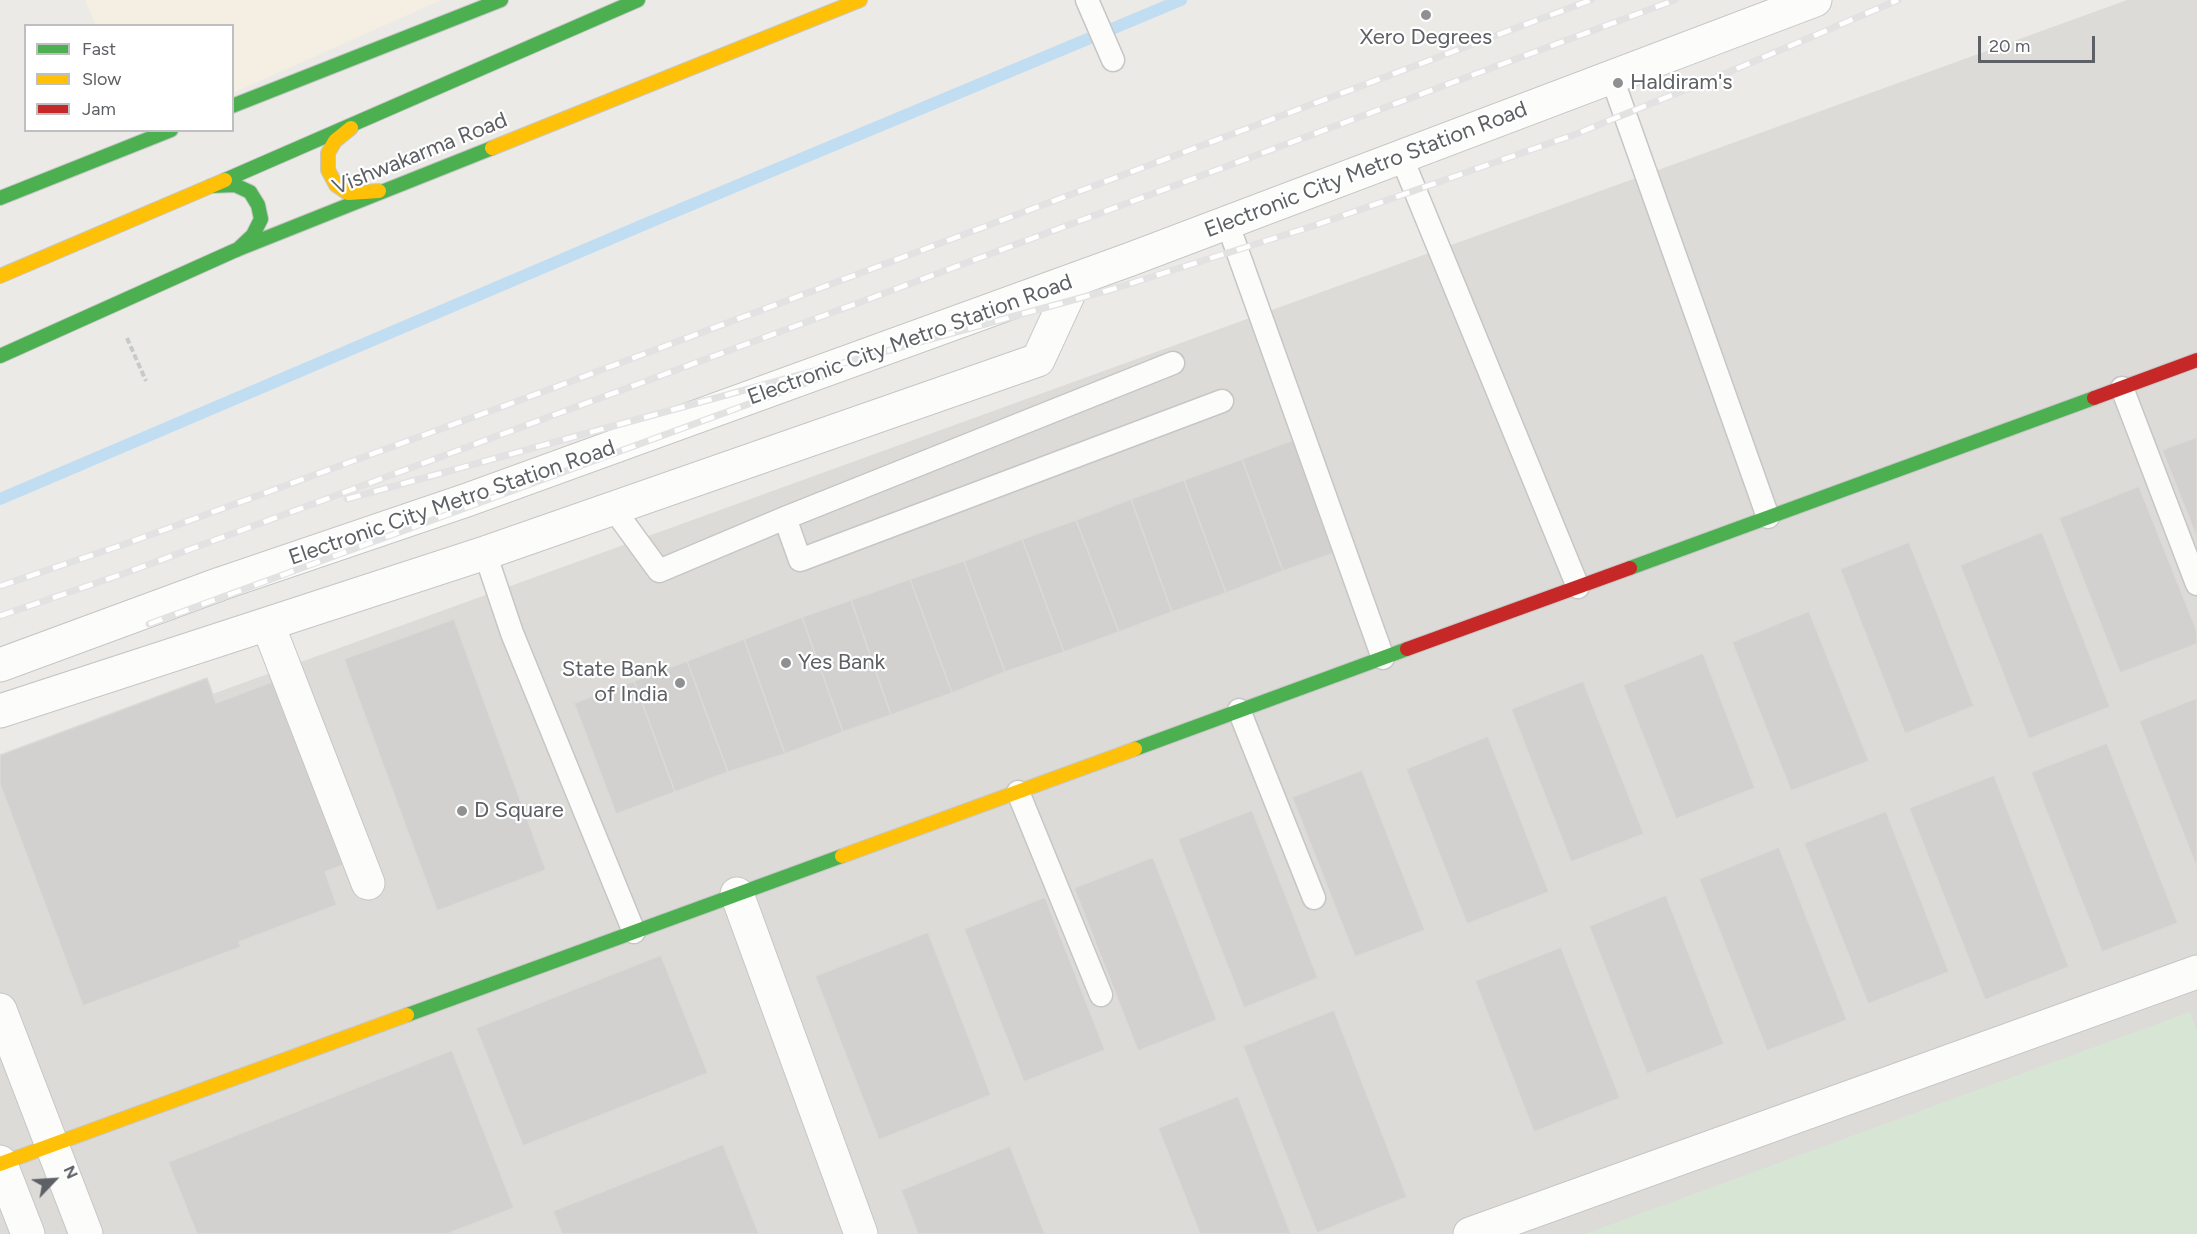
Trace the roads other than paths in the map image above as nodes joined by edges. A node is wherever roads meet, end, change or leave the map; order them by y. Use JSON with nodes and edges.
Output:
{"nodes":[{"id":1,"x":501,"y":0,"type":"edge"},
{"id":2,"x":638,"y":0,"type":"edge"},
{"id":3,"x":860,"y":0,"type":"edge"},
{"id":4,"x":1087,"y":0,"type":"edge"},
{"id":5,"x":1815,"y":0,"type":"edge"},
{"id":6,"x":1113,"y":60,"type":"dead end"},
{"id":7,"x":1612,"y":78,"type":"junction"},
{"id":8,"x":234,"y":105,"type":"edge"},
{"id":9,"x":353,"y":126,"type":"junction"},
{"id":10,"x":166,"y":132,"type":"edge"},
{"id":11,"x":1401,"y":156,"type":"junction"},
{"id":12,"x":212,"y":186,"type":"junction"},
{"id":13,"x":381,"y":191,"type":"junction"},
{"id":14,"x":0,"y":198,"type":"edge"},
{"id":15,"x":1227,"y":222,"type":"junction"},
{"id":16,"x":236,"y":250,"type":"junction"},
{"id":17,"x":0,"y":276,"type":"edge"},
{"id":18,"x":1075,"y":280,"type":"junction"},
{"id":19,"x":0,"y":356,"type":"edge"},
{"id":20,"x":2197,"y":360,"type":"edge"},
{"id":21,"x":1173,"y":363,"type":"dead end"},
{"id":22,"x":2122,"y":388,"type":"junction"},
{"id":23,"x":1222,"y":401,"type":"dead end"},
{"id":24,"x":613,"y":508,"type":"junction"},
{"id":25,"x":1768,"y":517,"type":"junction"},
{"id":26,"x":785,"y":518,"type":"junction"},
{"id":27,"x":486,"y":553,"type":"junction"},
{"id":28,"x":2197,"y":584,"type":"edge"},
{"id":29,"x":1578,"y":586,"type":"junction"},
{"id":30,"x":268,"y":625,"type":"junction"},
{"id":31,"x":1383,"y":658,"type":"junction"},
{"id":32,"x":0,"y":665,"type":"edge"},
{"id":33,"x":0,"y":711,"type":"edge"},
{"id":34,"x":1239,"y":711,"type":"junction"},
{"id":35,"x":1018,"y":792,"type":"junction"},
{"id":36,"x":368,"y":883,"type":"dead end"},
{"id":37,"x":737,"y":894,"type":"junction"},
{"id":38,"x":1314,"y":898,"type":"dead end"},
{"id":39,"x":634,"y":932,"type":"junction"},
{"id":40,"x":2197,"y":972,"type":"edge"},
{"id":41,"x":1101,"y":995,"type":"dead end"},
{"id":42,"x":0,"y":1011,"type":"edge"},
{"id":43,"x":51,"y":1145,"type":"junction"},
{"id":44,"x":0,"y":1163,"type":"edge"},
{"id":45,"x":28,"y":1234,"type":"edge"},
{"id":46,"x":86,"y":1234,"type":"edge"},
{"id":47,"x":861,"y":1234,"type":"edge"},
{"id":48,"x":1470,"y":1234,"type":"edge"}],
"edges":[{"from":1,"to":8,"type":"street"},
{"from":2,"to":9,"type":"street"},
{"from":3,"to":13,"type":"street","name":"Vishwakarma Road"},
{"from":4,"to":6,"type":"lane"},
{"from":5,"to":7,"type":"street","name":"Electronic City Metro Station Road"},
{"from":7,"to":11,"type":"street","name":"Electronic City Metro Station Road"},
{"from":7,"to":25,"type":"lane"},
{"from":9,"to":12,"type":"street"},
{"from":9,"to":13,"type":"street"},
{"from":10,"to":14,"type":"street"},
{"from":11,"to":15,"type":"street","name":"Electronic City Metro Station Road"},
{"from":11,"to":29,"type":"lane"},
{"from":12,"to":16,"type":"street"},
{"from":12,"to":17,"type":"street"},
{"from":13,"to":16,"type":"street","name":"Vishwakarma Road"},
{"from":15,"to":18,"type":"street","name":"Electronic City Metro Station Road"},
{"from":15,"to":31,"type":"lane"},
{"from":16,"to":19,"type":"street","name":"Vishwakarma Road"},
{"from":18,"to":24,"type":"street"},
{"from":18,"to":32,"type":"street","name":"Electronic City Metro Station Road"},
{"from":20,"to":22,"type":"street"},
{"from":21,"to":26,"type":"lane"},
{"from":22,"to":25,"type":"street"},
{"from":22,"to":28,"type":"lane"},
{"from":23,"to":26,"type":"lane"},
{"from":24,"to":26,"type":"lane"},
{"from":24,"to":27,"type":"street"},
{"from":25,"to":29,"type":"street"},
{"from":27,"to":30,"type":"street"},
{"from":27,"to":39,"type":"lane"},
{"from":29,"to":31,"type":"street"},
{"from":30,"to":33,"type":"street"},
{"from":30,"to":36,"type":"street"},
{"from":31,"to":34,"type":"street"},
{"from":34,"to":35,"type":"street"},
{"from":34,"to":38,"type":"lane"},
{"from":35,"to":37,"type":"street"},
{"from":35,"to":41,"type":"lane"},
{"from":37,"to":39,"type":"street"},
{"from":37,"to":47,"type":"street"},
{"from":39,"to":43,"type":"street"},
{"from":40,"to":48,"type":"street"},
{"from":42,"to":43,"type":"street"},
{"from":43,"to":44,"type":"street"},
{"from":43,"to":46,"type":"street"},
{"from":44,"to":45,"type":"street"}]}
